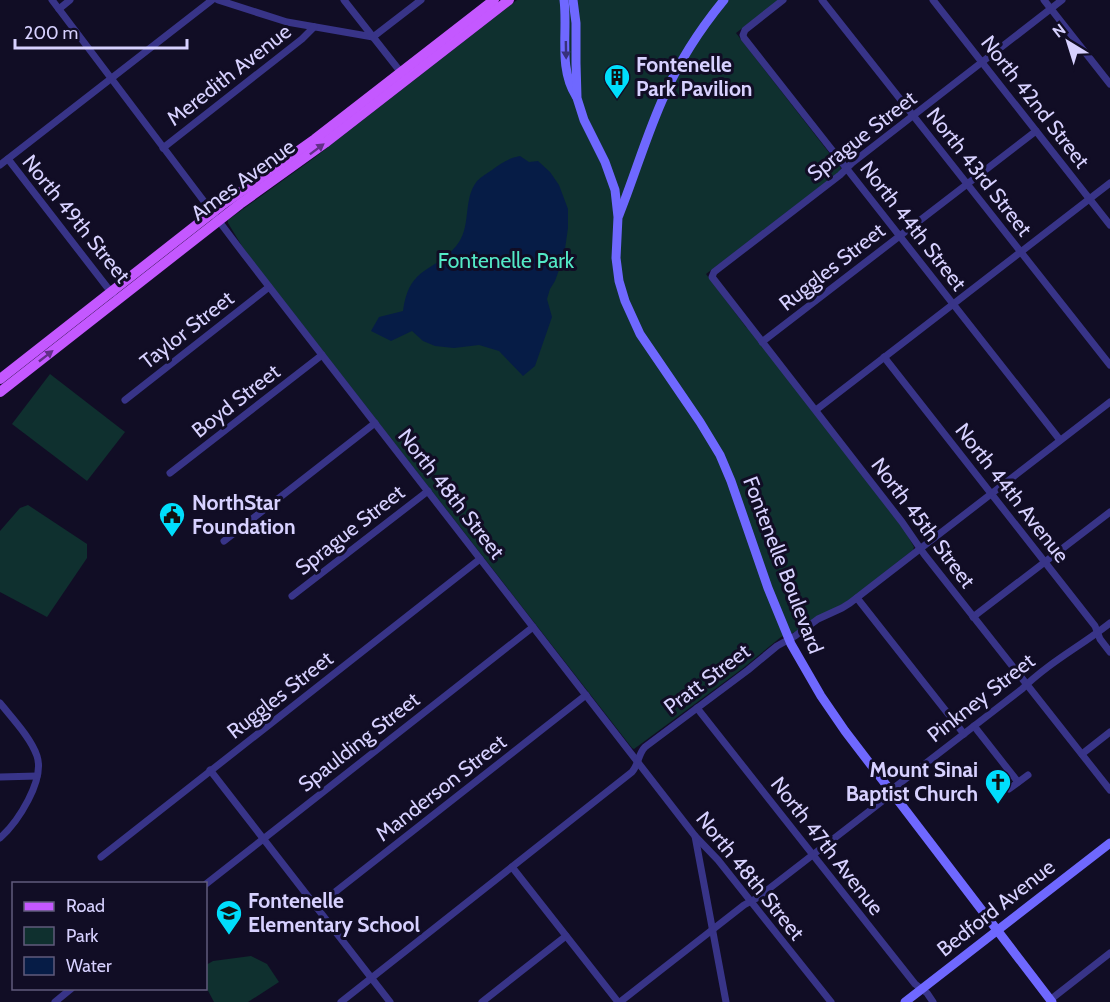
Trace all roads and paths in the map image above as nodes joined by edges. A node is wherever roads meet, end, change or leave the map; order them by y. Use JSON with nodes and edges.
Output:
{"nodes":[{"id":1,"x":52,"y":0,"type":"edge"},
{"id":2,"x":70,"y":0,"type":"edge"},
{"id":3,"x":212,"y":0,"type":"edge"},
{"id":4,"x":218,"y":0,"type":"edge"},
{"id":5,"x":344,"y":0,"type":"edge"},
{"id":6,"x":421,"y":0,"type":"edge"},
{"id":7,"x":509,"y":0,"type":"edge"},
{"id":8,"x":564,"y":0,"type":"edge"},
{"id":9,"x":573,"y":0,"type":"edge"},
{"id":10,"x":724,"y":0,"type":"edge"},
{"id":11,"x":783,"y":0,"type":"edge"},
{"id":12,"x":822,"y":0,"type":"edge"},
{"id":13,"x":933,"y":0,"type":"edge"},
{"id":14,"x":1044,"y":0,"type":"edge"},
{"id":15,"x":1062,"y":0,"type":"edge"},
{"id":16,"x":492,"y":1,"type":"edge"},
{"id":17,"x":58,"y":9,"type":"junction"},
{"id":18,"x":1051,"y":9,"type":"junction"},
{"id":19,"x":314,"y":27,"type":"junction"},
{"id":20,"x":373,"y":37,"type":"junction"},
{"id":21,"x":452,"y":44,"type":"junction"},
{"id":22,"x":982,"y":62,"type":"junction"},
{"id":23,"x":403,"y":76,"type":"junction"},
{"id":24,"x":110,"y":78,"type":"junction"},
{"id":25,"x":1110,"y":84,"type":"edge"},
{"id":26,"x":577,"y":98,"type":"junction"},
{"id":27,"x":914,"y":116,"type":"junction"},
{"id":28,"x":1036,"y":131,"type":"junction"},
{"id":29,"x":163,"y":148,"type":"junction"},
{"id":30,"x":8,"y":159,"type":"junction"},
{"id":31,"x":0,"y":165,"type":"edge"},
{"id":32,"x":847,"y":168,"type":"junction"},
{"id":33,"x":1110,"y":183,"type":"edge"},
{"id":34,"x":967,"y":184,"type":"junction"},
{"id":35,"x":629,"y":189,"type":"junction"},
{"id":36,"x":615,"y":190,"type":"junction"},
{"id":37,"x":1090,"y":199,"type":"junction"},
{"id":38,"x":216,"y":217,"type":"junction"},
{"id":39,"x":618,"y":217,"type":"junction"},
{"id":40,"x":1110,"y":225,"type":"edge"},
{"id":41,"x":900,"y":236,"type":"junction"},
{"id":42,"x":1021,"y":252,"type":"junction"},
{"id":43,"x":712,"y":275,"type":"joint"},
{"id":44,"x":269,"y":286,"type":"junction"},
{"id":45,"x":116,"y":295,"type":"junction"},
{"id":46,"x":954,"y":304,"type":"junction"},
{"id":47,"x":762,"y":342,"type":"junction"},
{"id":48,"x":322,"y":355,"type":"junction"},
{"id":49,"x":884,"y":357,"type":"junction"},
{"id":50,"x":1110,"y":365,"type":"edge"},
{"id":51,"x":0,"y":379,"type":"edge"},
{"id":52,"x":0,"y":392,"type":"edge"},
{"id":53,"x":125,"y":400,"type":"dead end"},
{"id":54,"x":1110,"y":402,"type":"edge"},
{"id":55,"x":816,"y":410,"type":"junction"},
{"id":56,"x":375,"y":423,"type":"junction"},
{"id":57,"x":1060,"y":440,"type":"junction"},
{"id":58,"x":170,"y":473,"type":"dead end"},
{"id":59,"x":428,"y":491,"type":"junction"},
{"id":60,"x":992,"y":494,"type":"junction"},
{"id":61,"x":1110,"y":512,"type":"edge"},
{"id":62,"x":224,"y":541,"type":"dead end"},
{"id":63,"x":920,"y":549,"type":"junction"},
{"id":64,"x":480,"y":559,"type":"junction"},
{"id":65,"x":1045,"y":562,"type":"junction"},
{"id":66,"x":292,"y":596,"type":"dead end"},
{"id":67,"x":856,"y":598,"type":"junction"},
{"id":68,"x":974,"y":617,"type":"junction"},
{"id":69,"x":1110,"y":623,"type":"edge"},
{"id":70,"x":533,"y":627,"type":"junction"},
{"id":71,"x":1098,"y":633,"type":"junction"},
{"id":72,"x":789,"y":639,"type":"junction"},
{"id":73,"x":1110,"y":652,"type":"edge"},
{"id":74,"x":1026,"y":684,"type":"junction"},
{"id":75,"x":586,"y":695,"type":"junction"},
{"id":76,"x":0,"y":703,"type":"edge"},
{"id":77,"x":697,"y":708,"type":"junction"},
{"id":78,"x":974,"y":726,"type":"junction"},
{"id":79,"x":1110,"y":732,"type":"edge"},
{"id":80,"x":964,"y":734,"type":"junction"},
{"id":81,"x":1082,"y":754,"type":"junction"},
{"id":82,"x":638,"y":762,"type":"junction"},
{"id":83,"x":210,"y":770,"type":"junction"},
{"id":84,"x":1028,"y":775,"type":"dead end"},
{"id":85,"x":38,"y":776,"type":"junction"},
{"id":86,"x":0,"y":777,"type":"edge"},
{"id":87,"x":1018,"y":782,"type":"junction"},
{"id":88,"x":1010,"y":789,"type":"dead end"},
{"id":89,"x":1110,"y":790,"type":"edge"},
{"id":90,"x":891,"y":792,"type":"junction"},
{"id":91,"x":695,"y":836,"type":"junction"},
{"id":92,"x":0,"y":838,"type":"edge"},
{"id":93,"x":263,"y":839,"type":"junction"},
{"id":94,"x":1110,"y":843,"type":"edge"},
{"id":95,"x":812,"y":855,"type":"junction"},
{"id":96,"x":101,"y":857,"type":"dead end"},
{"id":97,"x":512,"y":867,"type":"junction"},
{"id":98,"x":207,"y":883,"type":"edge"},
{"id":99,"x":751,"y":901,"type":"junction"},
{"id":100,"x":316,"y":907,"type":"junction"},
{"id":101,"x":713,"y":929,"type":"junction"},
{"id":102,"x":997,"y":930,"type":"junction"},
{"id":103,"x":566,"y":936,"type":"junction"},
{"id":104,"x":1110,"y":953,"type":"edge"},
{"id":105,"x":371,"y":978,"type":"junction"},
{"id":106,"x":921,"y":989,"type":"junction"},
{"id":107,"x":70,"y":990,"type":"edge"},
{"id":108,"x":1051,"y":1001,"type":"edge"},
{"id":109,"x":55,"y":1002,"type":"edge"},
{"id":110,"x":340,"y":1002,"type":"edge"},
{"id":111,"x":390,"y":1002,"type":"edge"},
{"id":112,"x":482,"y":1002,"type":"edge"},
{"id":113,"x":619,"y":1002,"type":"edge"},
{"id":114,"x":726,"y":1002,"type":"edge"},
{"id":115,"x":831,"y":1002,"type":"edge"},
{"id":116,"x":905,"y":1002,"type":"edge"},
{"id":117,"x":933,"y":1002,"type":"edge"}],
"edges":[{"from":1,"to":17,"type":"street","name":"North 48th Street"},
{"from":2,"to":17,"type":"street"},
{"from":3,"to":24,"type":"street"},
{"from":4,"to":19,"type":"street"},
{"from":5,"to":20,"type":"street"},
{"from":6,"to":20,"type":"street"},
{"from":7,"to":21,"type":"main road","name":"Ames Avenue"},
{"from":8,"to":26,"type":"main road","name":"Fontenelle Boulevard","one_way":true},
{"from":9,"to":26,"type":"main road","name":"Fontenelle Boulevard"},
{"from":10,"to":35,"type":"main road"},
{"from":11,"to":32,"type":"street","name":"North 44th Street"},
{"from":12,"to":27,"type":"street","name":"North 43rd Street"},
{"from":13,"to":22,"type":"street","name":"North 42nd Street"},
{"from":14,"to":18,"type":"street"},
{"from":15,"to":18,"type":"street","name":"Sprague Street"},
{"from":16,"to":21,"type":"main road"},
{"from":16,"to":23,"type":"main road","name":"Ames Avenue"},
{"from":17,"to":24,"type":"street","name":"North 48th Street"},
{"from":18,"to":22,"type":"street","name":"Sprague Street"},
{"from":18,"to":25,"type":"street"},
{"from":19,"to":20,"type":"street"},
{"from":19,"to":29,"type":"street","name":"Meredith Avenue"},
{"from":20,"to":23,"type":"street"},
{"from":21,"to":23,"type":"main road","name":"Ames Avenue"},
{"from":22,"to":27,"type":"street","name":"Sprague Street"},
{"from":22,"to":28,"type":"street","name":"North 42nd Street"},
{"from":23,"to":38,"type":"main road","name":"Ames Avenue"},
{"from":24,"to":29,"type":"street","name":"North 48th Street"},
{"from":24,"to":30,"type":"street"},
{"from":26,"to":36,"type":"main road","name":"Fontenelle Boulevard"},
{"from":27,"to":32,"type":"street","name":"Sprague Street"},
{"from":27,"to":34,"type":"street","name":"North 43rd Street"},
{"from":28,"to":34,"type":"street","name":"Ruggles Street"},
{"from":28,"to":37,"type":"street","name":"North 42nd Street"},
{"from":29,"to":38,"type":"street","name":"North 48th Street"},
{"from":30,"to":31,"type":"street"},
{"from":30,"to":45,"type":"street","name":"North 49th Street"},
{"from":32,"to":41,"type":"street","name":"North 44th Street"},
{"from":32,"to":43,"type":"street","name":"Sprague Street"},
{"from":33,"to":37,"type":"street"},
{"from":34,"to":41,"type":"street","name":"Ruggles Street"},
{"from":34,"to":42,"type":"street","name":"North 43rd Street"},
{"from":35,"to":36,"type":"main road"},
{"from":35,"to":39,"type":"main road"},
{"from":36,"to":39,"type":"main road","name":"Fontenelle Boulevard"},
{"from":37,"to":40,"type":"street","name":"North 42nd Street"},
{"from":37,"to":42,"type":"street"},
{"from":38,"to":44,"type":"street","name":"North 48th Street"},
{"from":38,"to":45,"type":"main road","name":"Ames Avenue"},
{"from":39,"to":72,"type":"main road","name":"Fontenelle Boulevard"},
{"from":41,"to":46,"type":"street","name":"North 44th Street"},
{"from":41,"to":47,"type":"street","name":"Ruggles Street"},
{"from":42,"to":46,"type":"street"},
{"from":42,"to":50,"type":"street","name":"North 43rd Street"},
{"from":43,"to":47,"type":"street","name":"North 45th Street"},
{"from":44,"to":48,"type":"street","name":"North 48th Street"},
{"from":44,"to":53,"type":"street","name":"Taylor Street"},
{"from":45,"to":51,"type":"main road","name":"Ames Avenue"},
{"from":52,"to":45,"type":"main road","name":"Ames Avenue","one_way":true},
{"from":46,"to":49,"type":"street"},
{"from":46,"to":57,"type":"street","name":"North 44th Street"},
{"from":47,"to":55,"type":"street","name":"North 45th Street"},
{"from":48,"to":56,"type":"street","name":"North 48th Street"},
{"from":48,"to":58,"type":"street","name":"Boyd Street"},
{"from":49,"to":55,"type":"street"},
{"from":49,"to":60,"type":"street","name":"North 44th Avenue"},
{"from":54,"to":57,"type":"street","name":"Pratt Street"},
{"from":55,"to":63,"type":"street","name":"North 45th Street"},
{"from":56,"to":59,"type":"street","name":"North 48th Street"},
{"from":56,"to":62,"type":"street"},
{"from":57,"to":60,"type":"street","name":"Pratt Street"},
{"from":59,"to":64,"type":"street","name":"North 48th Street"},
{"from":59,"to":66,"type":"street","name":"Sprague Street"},
{"from":60,"to":63,"type":"street","name":"Pratt Street"},
{"from":60,"to":65,"type":"street","name":"North 44th Avenue"},
{"from":61,"to":65,"type":"street"},
{"from":63,"to":67,"type":"street","name":"Pratt Street"},
{"from":63,"to":68,"type":"street","name":"North 45th Street"},
{"from":64,"to":70,"type":"street","name":"North 48th Street"},
{"from":64,"to":83,"type":"street","name":"Ruggles Street"},
{"from":65,"to":68,"type":"street"},
{"from":65,"to":71,"type":"street","name":"North 44th Avenue"},
{"from":67,"to":72,"type":"street","name":"Pratt Street"},
{"from":67,"to":80,"type":"street"},
{"from":68,"to":74,"type":"street","name":"North 45th Street"},
{"from":69,"to":71,"type":"street","name":"Pinkney Street"},
{"from":70,"to":75,"type":"street","name":"North 48th Street"},
{"from":70,"to":93,"type":"street","name":"Spaulding Street"},
{"from":71,"to":73,"type":"street","name":"North 44th Avenue"},
{"from":71,"to":74,"type":"street","name":"Pinkney Street"},
{"from":72,"to":77,"type":"street","name":"Pratt Street"},
{"from":72,"to":90,"type":"main road","name":"Fontenelle Boulevard"},
{"from":74,"to":78,"type":"street","name":"Pinkney Street"},
{"from":74,"to":81,"type":"street","name":"North 45th Street"},
{"from":75,"to":82,"type":"street","name":"North 48th Street"},
{"from":75,"to":100,"type":"street","name":"Manderson Street"},
{"from":76,"to":85,"type":"street"},
{"from":77,"to":82,"type":"street","name":"Pratt Street"},
{"from":77,"to":95,"type":"street","name":"North 47th Avenue"},
{"from":78,"to":80,"type":"street","name":"Pinkney Street"},
{"from":78,"to":87,"type":"street"},
{"from":79,"to":81,"type":"street"},
{"from":80,"to":90,"type":"street","name":"Pinkney Street"},
{"from":81,"to":89,"type":"street","name":"North 45th Street"},
{"from":82,"to":91,"type":"street","name":"North 48th Street"},
{"from":82,"to":97,"type":"street","name":"Pratt Street"},
{"from":83,"to":93,"type":"street"},
{"from":83,"to":96,"type":"street","name":"Ruggles Street"},
{"from":84,"to":87,"type":"street"},
{"from":85,"to":86,"type":"street"},
{"from":85,"to":92,"type":"street"},
{"from":87,"to":88,"type":"street"},
{"from":90,"to":95,"type":"street","name":"Pinkney Street"},
{"from":90,"to":102,"type":"main road","name":"Fontenelle Boulevard"},
{"from":91,"to":99,"type":"street","name":"North 48th Street"},
{"from":91,"to":101,"type":"street"},
{"from":93,"to":98,"type":"street","name":"Spaulding Street"},
{"from":93,"to":100,"type":"street"},
{"from":94,"to":102,"type":"main road","name":"Bedford Avenue"},
{"from":95,"to":99,"type":"street","name":"Pinkney Street"},
{"from":95,"to":106,"type":"street","name":"North 47th Avenue"},
{"from":97,"to":103,"type":"street"},
{"from":97,"to":105,"type":"street","name":"Pratt Street"},
{"from":99,"to":101,"type":"street","name":"Pinkney Street"},
{"from":99,"to":115,"type":"street","name":"North 48th Street"},
{"from":100,"to":105,"type":"street"},
{"from":101,"to":113,"type":"street","name":"Pinkney Street"},
{"from":101,"to":114,"type":"street"},
{"from":102,"to":106,"type":"main road","name":"Bedford Avenue"},
{"from":102,"to":108,"type":"main road","name":"Fontenelle Boulevard"},
{"from":103,"to":112,"type":"street"},
{"from":103,"to":113,"type":"street"},
{"from":104,"to":108,"type":"street"},
{"from":105,"to":110,"type":"street","name":"Pratt Street"},
{"from":105,"to":111,"type":"street"},
{"from":106,"to":116,"type":"main road","name":"Bedford Avenue"},
{"from":106,"to":117,"type":"street","name":"North 47th Avenue"},
{"from":107,"to":109,"type":"street"}]}
